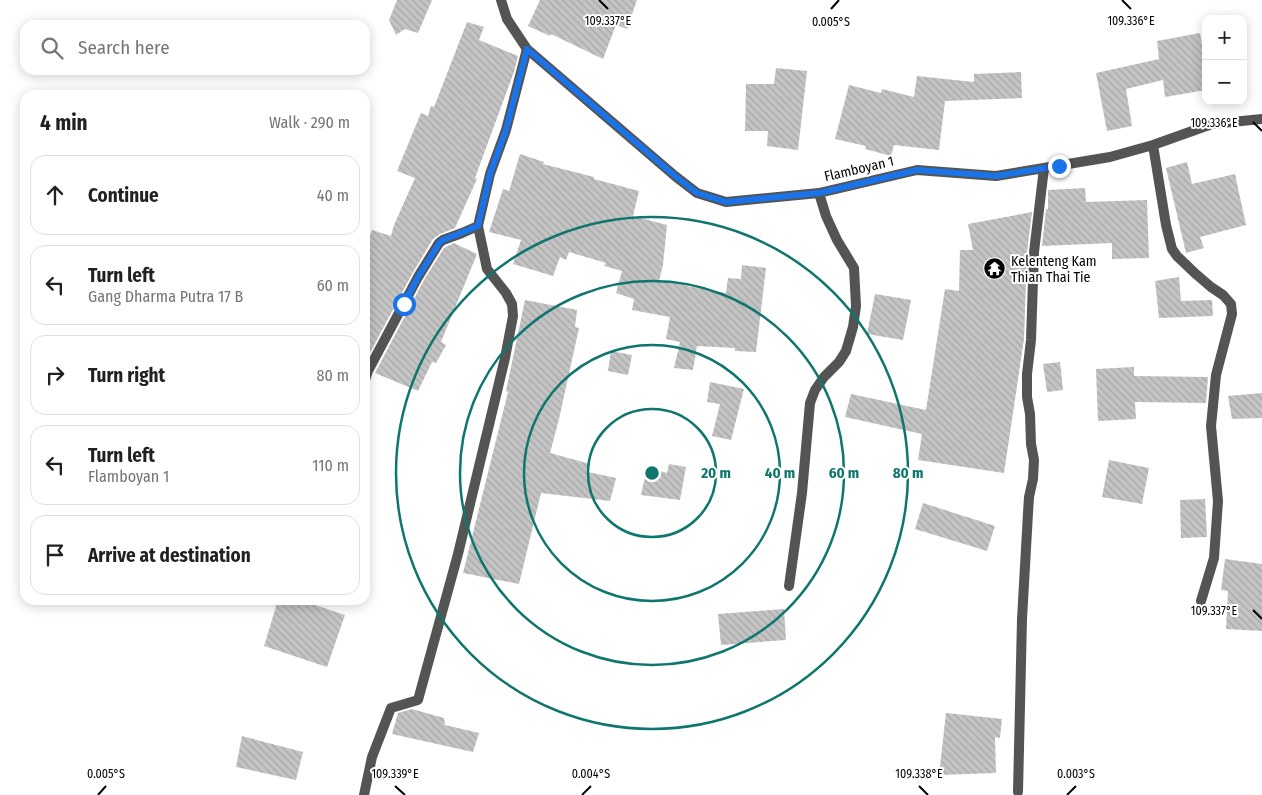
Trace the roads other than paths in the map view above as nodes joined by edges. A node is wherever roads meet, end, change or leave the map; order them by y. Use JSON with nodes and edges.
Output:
{"nodes":[{"id":1,"x":501,"y":0,"type":"edge"},
{"id":2,"x":527,"y":49,"type":"junction"},
{"id":3,"x":1262,"y":119,"type":"edge"},
{"id":4,"x":1153,"y":145,"type":"junction"},
{"id":5,"x":1044,"y":168,"type":"junction"},
{"id":6,"x":819,"y":193,"type":"junction"},
{"id":7,"x":478,"y":226,"type":"junction"},
{"id":8,"x":370,"y":367,"type":"edge"},
{"id":9,"x":790,"y":586,"type":"dead end"},
{"id":10,"x":1201,"y":602,"type":"dead end"},
{"id":11,"x":1018,"y":792,"type":"dead end"},
{"id":12,"x":364,"y":795,"type":"edge"}],
"edges":[{"from":1,"to":2,"type":"street"},
{"from":2,"to":6,"type":"street","name":"Flamboyan 1"},
{"from":2,"to":7,"type":"street"},
{"from":3,"to":4,"type":"street","name":"Flamboyan 1"},
{"from":4,"to":5,"type":"street","name":"Flamboyan 1"},
{"from":4,"to":10,"type":"street"},
{"from":5,"to":6,"type":"street","name":"Flamboyan 1"},
{"from":5,"to":11,"type":"street"},
{"from":6,"to":9,"type":"street"},
{"from":7,"to":8,"type":"street"},
{"from":7,"to":12,"type":"street"}]}
